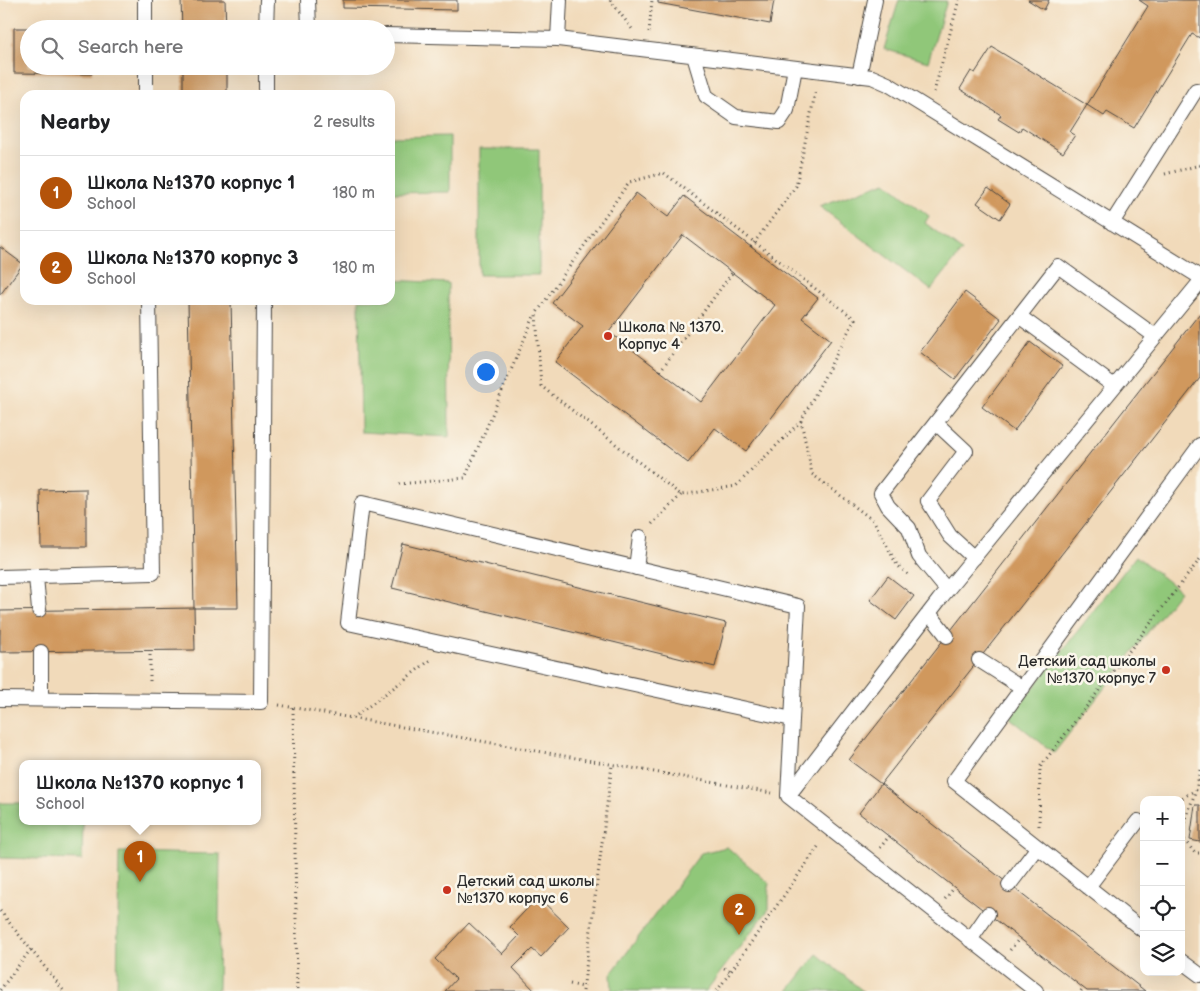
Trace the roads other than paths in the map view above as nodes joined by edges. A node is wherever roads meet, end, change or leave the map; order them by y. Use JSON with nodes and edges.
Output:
{"nodes":[{"id":1,"x":145,"y":0,"type":"edge"},
{"id":2,"x":267,"y":0,"type":"edge"},
{"id":3,"x":308,"y":0,"type":"edge"},
{"id":4,"x":560,"y":0,"type":"edge"},
{"id":5,"x":875,"y":0,"type":"edge"},
{"id":6,"x":145,"y":20,"type":"edge"},
{"id":7,"x":266,"y":20,"type":"edge"},
{"id":8,"x":309,"y":20,"type":"edge"},
{"id":9,"x":395,"y":35,"type":"edge"},
{"id":10,"x":558,"y":39,"type":"junction"},
{"id":11,"x":694,"y":56,"type":"junction"},
{"id":12,"x":795,"y":68,"type":"junction"},
{"id":13,"x":146,"y":75,"type":"edge"},
{"id":14,"x":266,"y":75,"type":"edge"},
{"id":15,"x":860,"y":76,"type":"junction"},
{"id":16,"x":146,"y":90,"type":"edge"},
{"id":17,"x":266,"y":90,"type":"edge"},
{"id":18,"x":1196,"y":90,"type":"dead end"},
{"id":19,"x":1112,"y":223,"type":"junction"},
{"id":20,"x":1200,"y":277,"type":"edge"},
{"id":21,"x":1200,"y":282,"type":"edge"},
{"id":22,"x":149,"y":305,"type":"edge"},
{"id":23,"x":264,"y":305,"type":"edge"},
{"id":24,"x":1019,"y":316,"type":"junction"},
{"id":25,"x":1155,"y":336,"type":"junction"},
{"id":26,"x":1114,"y":386,"type":"junction"},
{"id":27,"x":936,"y":423,"type":"junction"},
{"id":28,"x":1200,"y":445,"type":"edge"},
{"id":29,"x":640,"y":537,"type":"road end"},
{"id":30,"x":974,"y":558,"type":"junction"},
{"id":31,"x":636,"y":568,"type":"junction"},
{"id":32,"x":0,"y":577,"type":"edge"},
{"id":33,"x":36,"y":577,"type":"junction"},
{"id":34,"x":947,"y":590,"type":"junction"},
{"id":35,"x":39,"y":610,"type":"dead end"},
{"id":36,"x":929,"y":613,"type":"junction"},
{"id":37,"x":947,"y":636,"type":"dead end"},
{"id":38,"x":42,"y":652,"type":"dead end"},
{"id":39,"x":979,"y":660,"type":"dead end"},
{"id":40,"x":1023,"y":688,"type":"junction"},
{"id":41,"x":0,"y":699,"type":"edge"},
{"id":42,"x":41,"y":700,"type":"junction"},
{"id":43,"x":792,"y":718,"type":"junction"},
{"id":44,"x":788,"y":796,"type":"junction"},
{"id":45,"x":1138,"y":821,"type":"dead end"},
{"id":46,"x":1038,"y":847,"type":"junction"},
{"id":47,"x":1009,"y":885,"type":"dead end"},
{"id":48,"x":1088,"y":887,"type":"junction"},
{"id":49,"x":988,"y":914,"type":"dead end"},
{"id":50,"x":1140,"y":928,"type":"edge"},
{"id":51,"x":970,"y":940,"type":"junction"},
{"id":52,"x":1185,"y":963,"type":"edge"},
{"id":53,"x":1200,"y":975,"type":"edge"},
{"id":54,"x":1036,"y":991,"type":"edge"}],
"edges":[{"from":1,"to":6,"type":"lane"},
{"from":2,"to":7,"type":"lane"},
{"from":3,"to":8,"type":"lane"},
{"from":4,"to":10,"type":"lane"},
{"from":5,"to":15,"type":"lane"},
{"from":9,"to":10,"type":"lane"},
{"from":10,"to":11,"type":"lane"},
{"from":11,"to":12,"type":"lane"},
{"from":11,"to":12,"type":"lane"},
{"from":12,"to":15,"type":"lane"},
{"from":13,"to":16,"type":"lane"},
{"from":14,"to":17,"type":"lane"},
{"from":15,"to":19,"type":"lane"},
{"from":18,"to":19,"type":"lane"},
{"from":19,"to":20,"type":"lane"},
{"from":21,"to":25,"type":"lane"},
{"from":22,"to":33,"type":"lane"},
{"from":23,"to":42,"type":"lane"},
{"from":24,"to":25,"type":"lane"},
{"from":24,"to":26,"type":"lane"},
{"from":24,"to":27,"type":"lane"},
{"from":25,"to":26,"type":"lane"},
{"from":26,"to":30,"type":"lane"},
{"from":27,"to":30,"type":"lane"},
{"from":27,"to":34,"type":"lane"},
{"from":28,"to":40,"type":"lane"},
{"from":29,"to":31,"type":"lane"},
{"from":30,"to":34,"type":"lane"},
{"from":31,"to":43,"type":"lane"},
{"from":31,"to":43,"type":"lane"},
{"from":32,"to":33,"type":"lane"},
{"from":33,"to":35,"type":"lane"},
{"from":34,"to":36,"type":"lane"},
{"from":36,"to":37,"type":"lane"},
{"from":36,"to":44,"type":"lane"},
{"from":38,"to":42,"type":"lane"},
{"from":39,"to":40,"type":"lane"},
{"from":40,"to":46,"type":"lane"},
{"from":41,"to":42,"type":"lane"},
{"from":43,"to":44,"type":"lane"},
{"from":44,"to":51,"type":"lane"},
{"from":45,"to":48,"type":"lane"},
{"from":46,"to":47,"type":"lane"},
{"from":46,"to":48,"type":"lane"},
{"from":48,"to":50,"type":"lane"},
{"from":49,"to":51,"type":"lane"},
{"from":51,"to":54,"type":"lane"},
{"from":52,"to":53,"type":"lane"}]}
